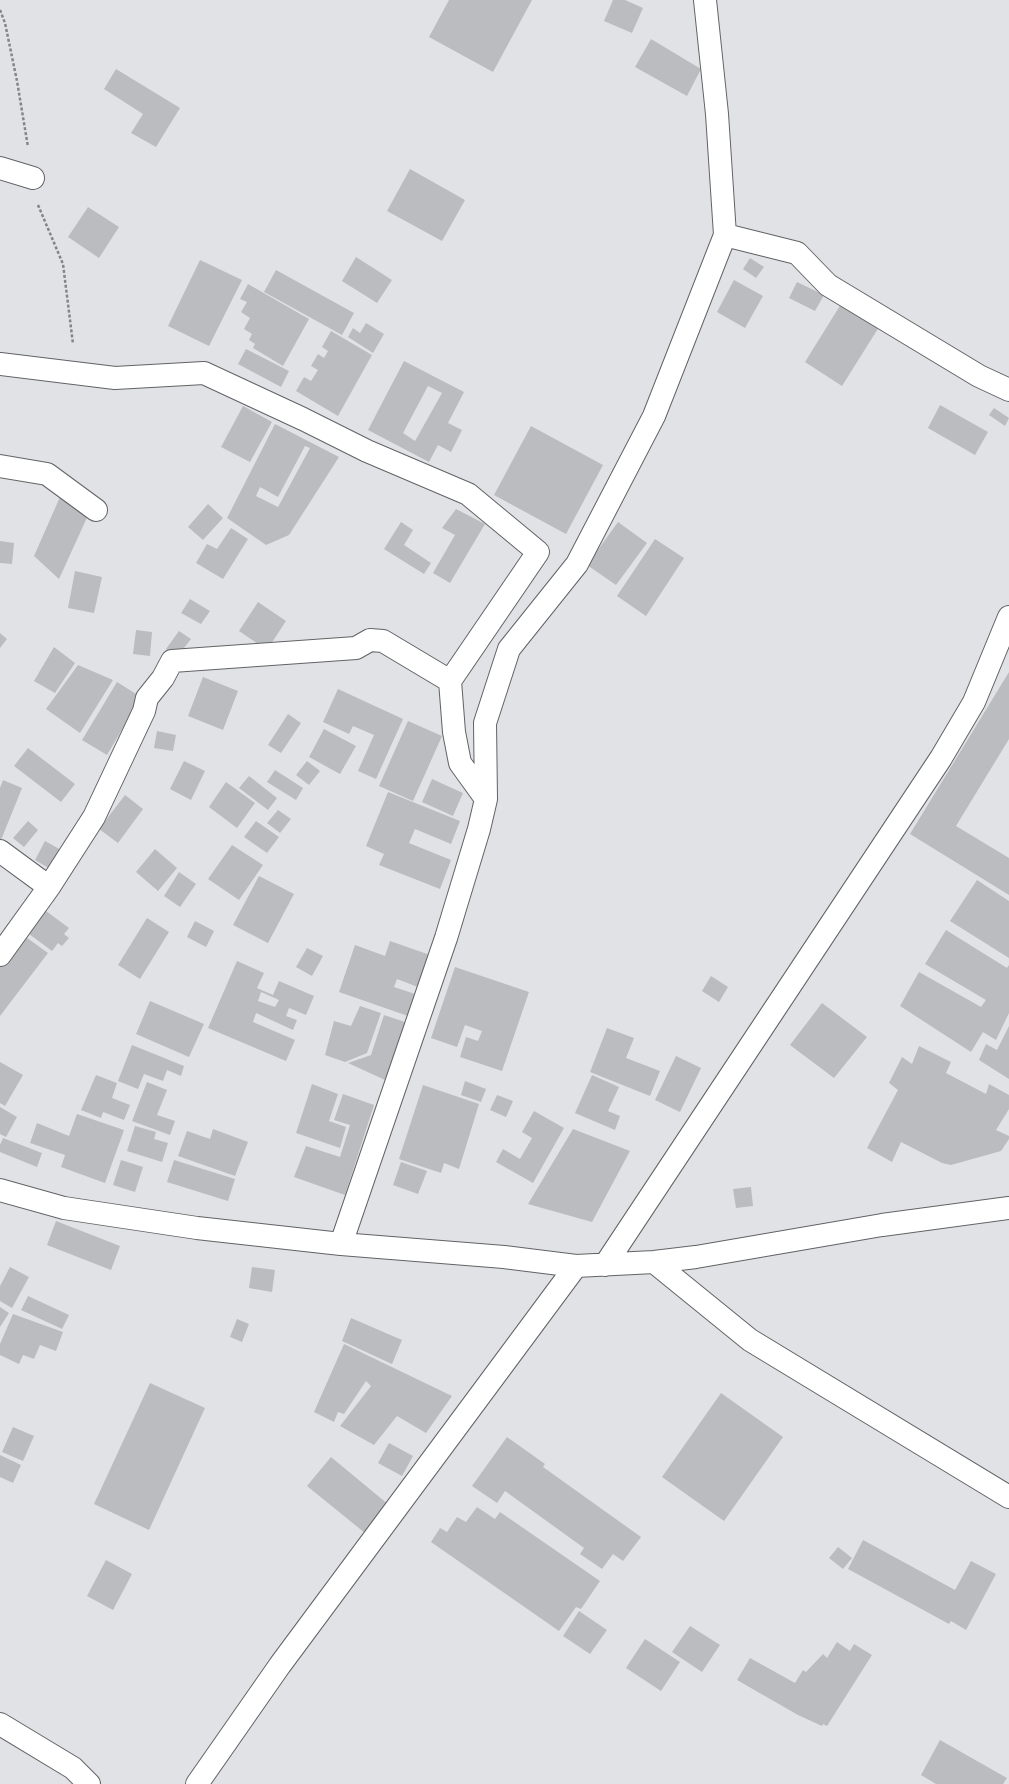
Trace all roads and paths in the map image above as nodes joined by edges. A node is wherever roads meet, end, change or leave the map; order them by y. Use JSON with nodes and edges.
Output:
{"nodes":[{"id":1,"x":705,"y":0,"type":"edge"},
{"id":2,"x":0,"y":168,"type":"edge"},
{"id":3,"x":33,"y":178,"type":"dead end"},
{"id":4,"x":725,"y":235,"type":"junction"},
{"id":5,"x":0,"y":364,"type":"edge"},
{"id":6,"x":1009,"y":390,"type":"edge"},
{"id":7,"x":0,"y":466,"type":"edge"},
{"id":8,"x":96,"y":510,"type":"dead end"},
{"id":9,"x":1009,"y":617,"type":"edge"},
{"id":10,"x":450,"y":681,"type":"junction"},
{"id":11,"x":486,"y":799,"type":"junction"},
{"id":12,"x":0,"y":851,"type":"edge"},
{"id":13,"x":49,"y":887,"type":"junction"},
{"id":14,"x":0,"y":955,"type":"edge"},
{"id":15,"x":0,"y":1190,"type":"edge"},
{"id":16,"x":1009,"y":1208,"type":"edge"},
{"id":17,"x":341,"y":1244,"type":"junction"},
{"id":18,"x":654,"y":1262,"type":"junction"},
{"id":19,"x":605,"y":1265,"type":"junction"},
{"id":20,"x":576,"y":1266,"type":"junction"},
{"id":21,"x":1009,"y":1497,"type":"edge"},
{"id":22,"x":0,"y":1724,"type":"edge"},
{"id":23,"x":89,"y":1784,"type":"edge"},
{"id":24,"x":197,"y":1784,"type":"edge"}],
"edges":[{"from":1,"to":4,"type":"street"},
{"from":2,"to":3,"type":"street"},
{"from":4,"to":6,"type":"street"},
{"from":4,"to":11,"type":"street"},
{"from":5,"to":10,"type":"street"},
{"from":7,"to":8,"type":"street"},
{"from":9,"to":19,"type":"street"},
{"from":10,"to":11,"type":"street"},
{"from":10,"to":13,"type":"street"},
{"from":11,"to":17,"type":"street"},
{"from":12,"to":13,"type":"street"},
{"from":13,"to":14,"type":"street"},
{"from":15,"to":17,"type":"street"},
{"from":16,"to":18,"type":"street"},
{"from":17,"to":20,"type":"street"},
{"from":18,"to":19,"type":"street"},
{"from":18,"to":21,"type":"street"},
{"from":19,"to":20,"type":"street"},
{"from":20,"to":24,"type":"street"},
{"from":22,"to":23,"type":"street"}]}
